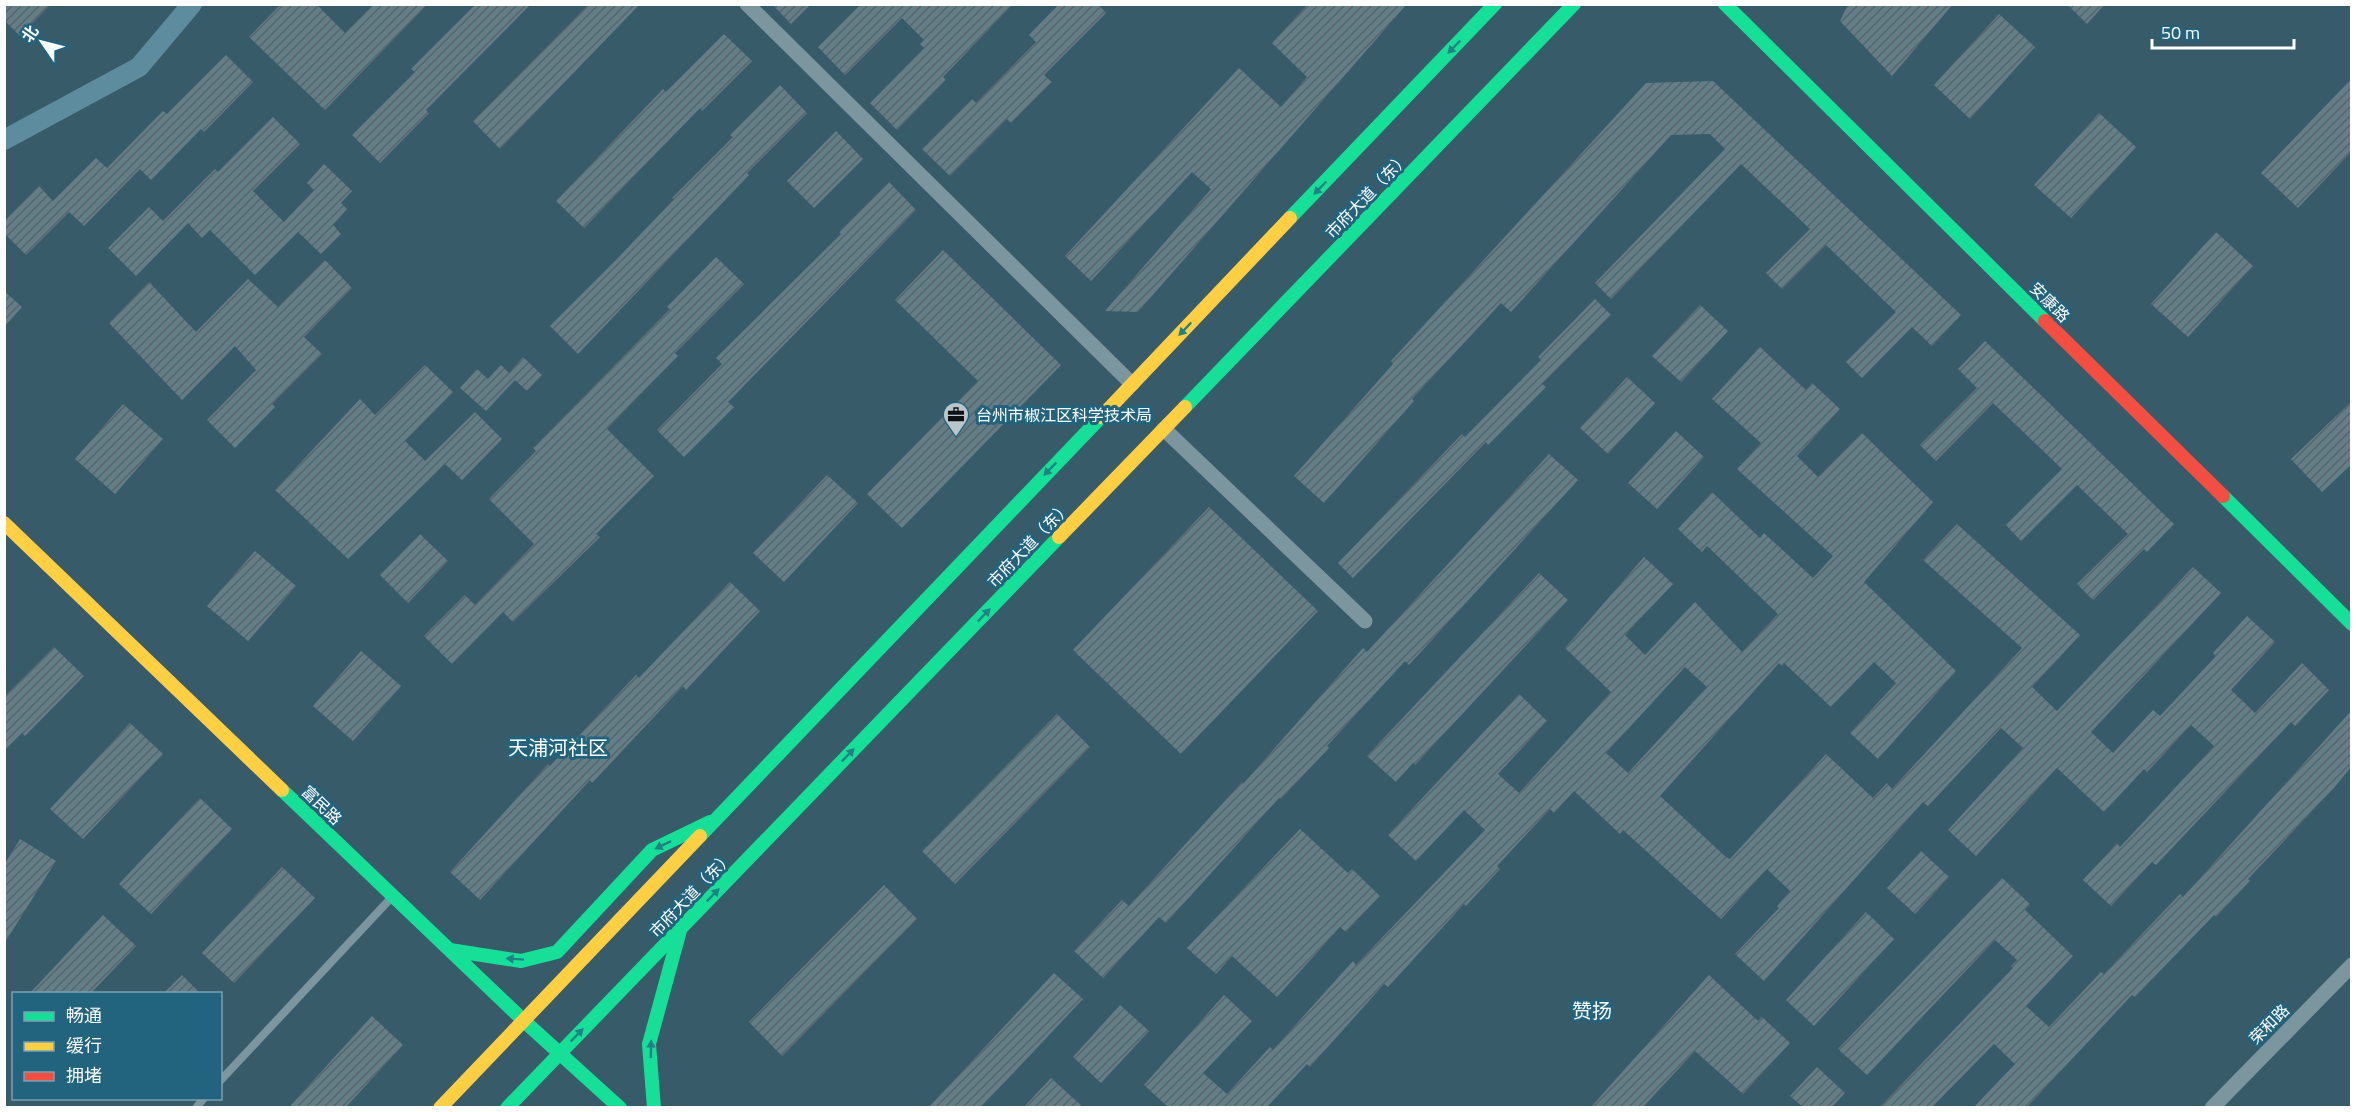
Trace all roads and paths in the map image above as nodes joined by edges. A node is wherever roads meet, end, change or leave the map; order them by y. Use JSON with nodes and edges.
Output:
{"nodes":[{"id":1,"x":747,"y":4,"type":"edge"},
{"id":2,"x":1495,"y":4,"type":"edge"},
{"id":3,"x":1574,"y":4,"type":"edge"},
{"id":4,"x":1725,"y":4,"type":"edge"},
{"id":5,"x":1132,"y":384,"type":"junction"},
{"id":6,"x":1164,"y":429,"type":"junction"},
{"id":7,"x":4,"y":523,"type":"edge"},
{"id":8,"x":1365,"y":621,"type":"dead end"},
{"id":9,"x":2352,"y":624,"type":"edge"},
{"id":10,"x":716,"y":819,"type":"junction"},
{"id":11,"x":393,"y":896,"type":"junction"},
{"id":12,"x":681,"y":927,"type":"junction"},
{"id":13,"x":450,"y":950,"type":"junction"},
{"id":14,"x":2352,"y":965,"type":"edge"},
{"id":15,"x":523,"y":1020,"type":"junction"},
{"id":16,"x":560,"y":1053,"type":"junction"},
{"id":17,"x":222,"y":1079,"type":"edge"},
{"id":18,"x":440,"y":1107,"type":"edge"},
{"id":19,"x":507,"y":1107,"type":"edge"},
{"id":20,"x":620,"y":1107,"type":"edge"},
{"id":21,"x":654,"y":1107,"type":"edge"},
{"id":22,"x":2212,"y":1107,"type":"edge"}],
"edges":[{"from":1,"to":5,"type":"street"},
{"from":2,"to":5,"type":"main road","name":"市府大道（东）","one_way":true},
{"from":3,"to":6,"type":"main road","name":"市府大道（东）"},
{"from":4,"to":9,"type":"main road","name":"安康路"},
{"from":5,"to":10,"type":"main road","name":"市府大道（东）","one_way":true},
{"from":6,"to":8,"type":"street"},
{"from":12,"to":6,"type":"main road","name":"市府大道（东）","one_way":true},
{"from":7,"to":11,"type":"main road","name":"富民路"},
{"from":10,"to":13,"type":"main road","one_way":true},
{"from":10,"to":15,"type":"main road","name":"市府大道（东）"},
{"from":11,"to":13,"type":"main road","name":"富民路"},
{"from":11,"to":17,"type":"lane"},
{"from":16,"to":12,"type":"main road","name":"市府大道（东）","one_way":true},
{"from":21,"to":12,"type":"main road","one_way":true},
{"from":13,"to":15,"type":"main road","name":"富民路"},
{"from":14,"to":22,"type":"street","name":"荣和路"},
{"from":15,"to":16,"type":"main road","name":"富民路"},
{"from":15,"to":18,"type":"main road","name":"市府大道（东）"},
{"from":16,"to":19,"type":"main road","name":"市府大道（东）"},
{"from":16,"to":20,"type":"main road","name":"富民路"}]}
